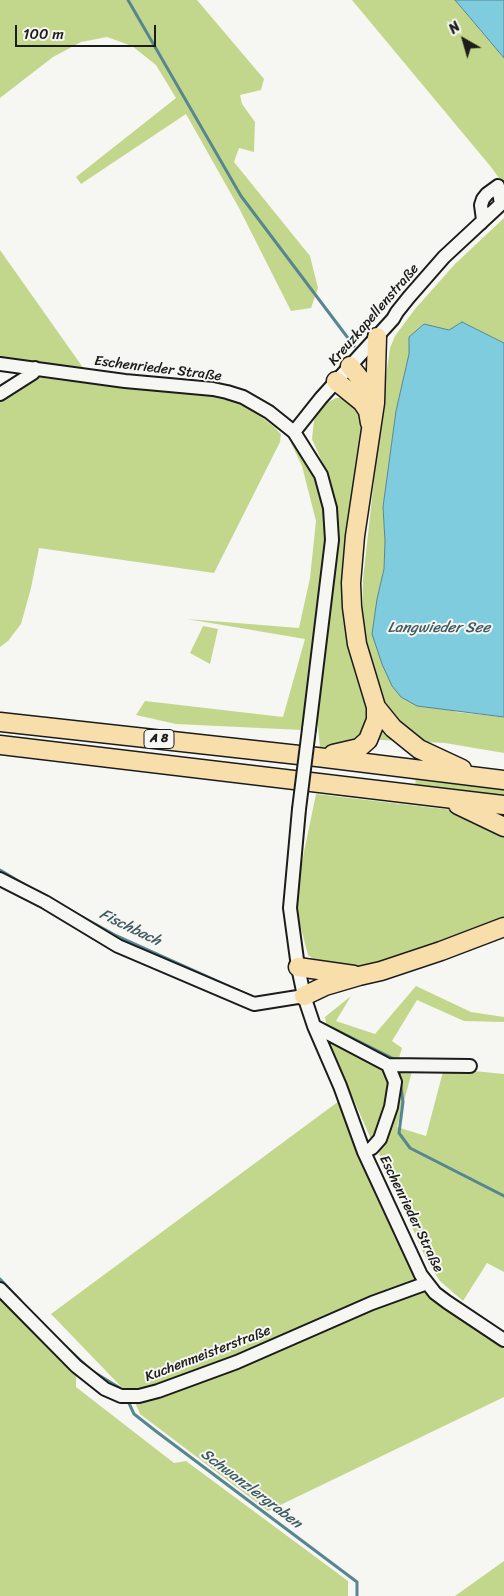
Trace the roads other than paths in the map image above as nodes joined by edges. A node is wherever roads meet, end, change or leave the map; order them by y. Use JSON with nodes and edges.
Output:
{"nodes":[{"id":1,"x":481,"y":223,"type":"dead end"},
{"id":2,"x":377,"y":337,"type":"junction"},
{"id":3,"x":0,"y":364,"type":"edge"},
{"id":4,"x":350,"y":366,"type":"junction"},
{"id":5,"x":35,"y":368,"type":"junction"},
{"id":6,"x":336,"y":381,"type":"junction"},
{"id":7,"x":0,"y":394,"type":"edge"},
{"id":8,"x":375,"y":403,"type":"junction"},
{"id":9,"x":371,"y":426,"type":"junction"},
{"id":10,"x":294,"y":432,"type":"junction"},
{"id":11,"x":376,"y":707,"type":"junction"},
{"id":12,"x":0,"y":722,"type":"edge"},
{"id":13,"x":0,"y":745,"type":"edge"},
{"id":14,"x":317,"y":757,"type":"junction"},
{"id":15,"x":478,"y":777,"type":"junction"},
{"id":16,"x":504,"y":780,"type":"edge"},
{"id":17,"x":444,"y":798,"type":"junction"},
{"id":18,"x":504,"y":805,"type":"edge"},
{"id":19,"x":504,"y":827,"type":"edge"},
{"id":20,"x":0,"y":879,"type":"edge"},
{"id":21,"x":502,"y":927,"type":"edge"},
{"id":22,"x":298,"y":967,"type":"junction"},
{"id":23,"x":359,"y":976,"type":"junction"},
{"id":24,"x":304,"y":996,"type":"junction"},
{"id":25,"x":314,"y":1026,"type":"junction"},
{"id":26,"x":388,"y":1065,"type":"junction"},
{"id":27,"x":470,"y":1066,"type":"dead end"},
{"id":28,"x":364,"y":1152,"type":"junction"},
{"id":29,"x":427,"y":1283,"type":"junction"},
{"id":30,"x":0,"y":1289,"type":"edge"},
{"id":31,"x":504,"y":1340,"type":"edge"}],
"edges":[{"from":1,"to":2,"type":"street","name":"Kreuzkapellenstraße"},
{"from":2,"to":4,"type":"street","name":"Kreuzkapellenstraße"},
{"from":2,"to":8,"type":"highway"},
{"from":3,"to":5,"type":"street","name":"Eschenrieder Straße"},
{"from":4,"to":6,"type":"street","name":"Kreuzkapellenstraße"},
{"from":4,"to":8,"type":"highway"},
{"from":5,"to":7,"type":"street"},
{"from":5,"to":10,"type":"street","name":"Eschenrieder Straße"},
{"from":6,"to":9,"type":"highway"},
{"from":6,"to":10,"type":"street","name":"Kreuzkapellenstraße"},
{"from":8,"to":9,"type":"highway"},
{"from":9,"to":11,"type":"highway"},
{"from":10,"to":22,"type":"street","name":"Eschenrieder Straße","bridge":true},
{"from":11,"to":14,"type":"highway"},
{"from":11,"to":15,"type":"highway"},
{"from":12,"to":14,"type":"highway","number":"A 8"},
{"from":13,"to":17,"type":"highway","number":"A 8"},
{"from":14,"to":15,"type":"highway","number":"A 8"},
{"from":15,"to":16,"type":"highway","number":"A 8"},
{"from":17,"to":18,"type":"highway","number":"A 8"},
{"from":17,"to":19,"type":"highway"},
{"from":20,"to":24,"type":"street"},
{"from":21,"to":23,"type":"highway"},
{"from":22,"to":23,"type":"highway"},
{"from":22,"to":24,"type":"street","name":"Eschenrieder Straße"},
{"from":23,"to":24,"type":"highway"},
{"from":24,"to":25,"type":"street","name":"Eschenrieder Straße"},
{"from":25,"to":26,"type":"street"},
{"from":25,"to":28,"type":"street","name":"Eschenrieder Straße"},
{"from":26,"to":27,"type":"street"},
{"from":26,"to":28,"type":"street","name":"Eschenrieder Straße"},
{"from":28,"to":29,"type":"street","name":"Eschenrieder Straße"},
{"from":29,"to":30,"type":"street","name":"Kuchenmeisterstraße"},
{"from":29,"to":31,"type":"street","name":"Eschenrieder Straße"}]}
